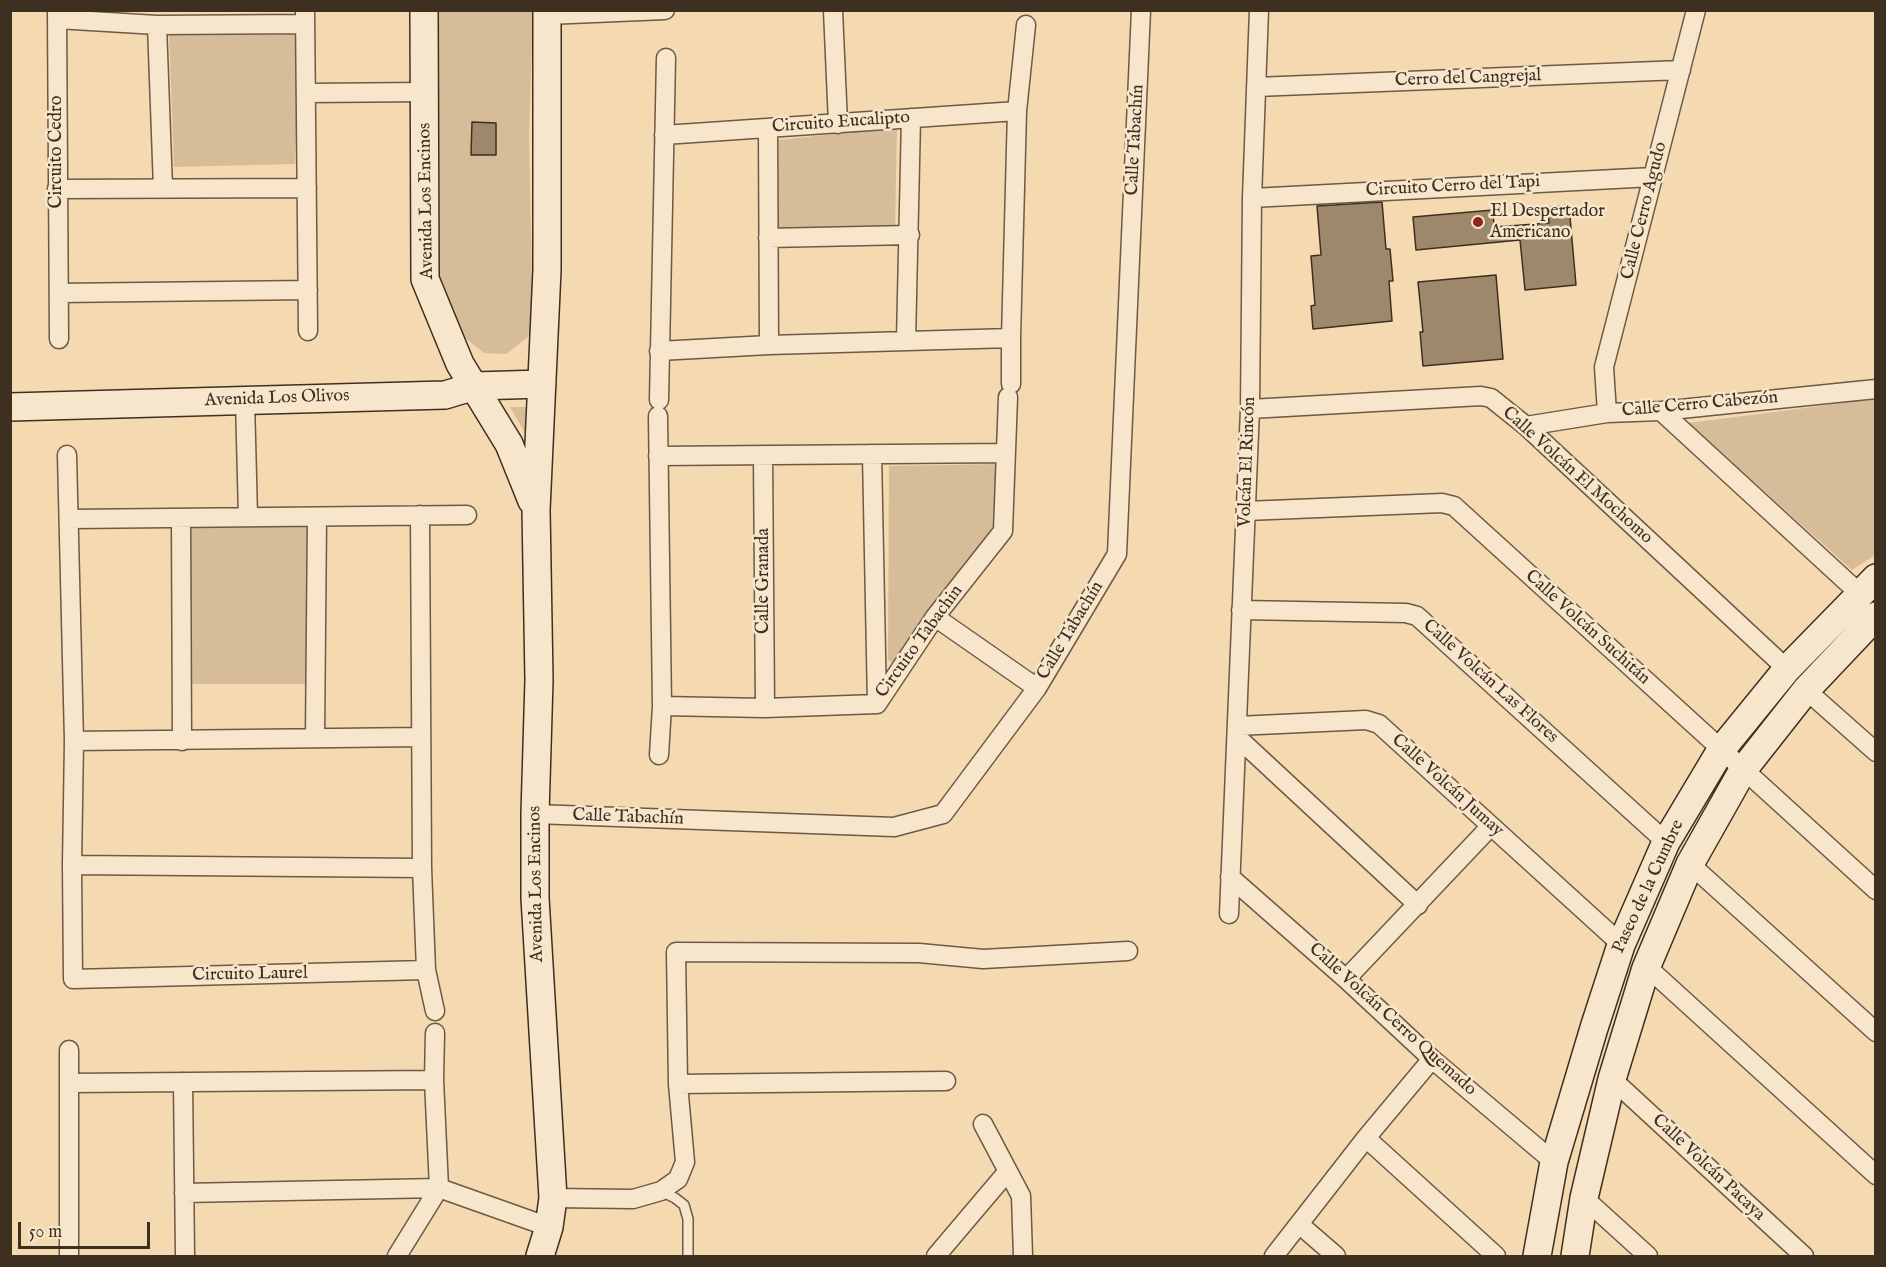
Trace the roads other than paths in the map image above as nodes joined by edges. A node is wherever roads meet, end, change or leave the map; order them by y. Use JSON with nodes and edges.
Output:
{"nodes":[{"id":1,"x":424,"y":10,"type":"edge"},
{"id":2,"x":665,"y":10,"type":"edge"},
{"id":3,"x":833,"y":10,"type":"edge"},
{"id":4,"x":1142,"y":10,"type":"edge"},
{"id":5,"x":1260,"y":10,"type":"edge"},
{"id":6,"x":1696,"y":10,"type":"edge"},
{"id":7,"x":548,"y":13,"type":"edge"},
{"id":8,"x":57,"y":15,"type":"edge"},
{"id":9,"x":305,"y":17,"type":"edge"},
{"id":10,"x":158,"y":25,"type":"junction"},
{"id":11,"x":1026,"y":25,"type":"dead end"},
{"id":12,"x":666,"y":58,"type":"dead end"},
{"id":13,"x":1681,"y":70,"type":"junction"},
{"id":14,"x":1256,"y":87,"type":"junction"},
{"id":15,"x":426,"y":92,"type":"junction"},
{"id":16,"x":306,"y":93,"type":"junction"},
{"id":17,"x":1017,"y":111,"type":"junction"},
{"id":18,"x":911,"y":118,"type":"junction"},
{"id":19,"x":838,"y":124,"type":"junction"},
{"id":20,"x":768,"y":128,"type":"junction"},
{"id":21,"x":664,"y":135,"type":"junction"},
{"id":22,"x":1653,"y":177,"type":"junction"},
{"id":23,"x":163,"y":188,"type":"junction"},
{"id":24,"x":307,"y":188,"type":"junction"},
{"id":25,"x":57,"y":189,"type":"junction"},
{"id":26,"x":1252,"y":198,"type":"junction"},
{"id":27,"x":910,"y":235,"type":"junction"},
{"id":28,"x":768,"y":238,"type":"junction"},
{"id":29,"x":308,"y":290,"type":"junction"},
{"id":30,"x":58,"y":293,"type":"junction"},
{"id":31,"x":308,"y":331,"type":"dead end"},
{"id":32,"x":1011,"y":338,"type":"junction"},
{"id":33,"x":59,"y":339,"type":"dead end"},
{"id":34,"x":906,"y":341,"type":"junction"},
{"id":35,"x":769,"y":345,"type":"junction"},
{"id":36,"x":659,"y":351,"type":"junction"},
{"id":37,"x":542,"y":384,"type":"junction"},
{"id":38,"x":475,"y":386,"type":"junction"},
{"id":39,"x":1875,"y":389,"type":"edge"},
{"id":40,"x":245,"y":400,"type":"junction"},
{"id":41,"x":10,"y":407,"type":"edge"},
{"id":42,"x":1250,"y":409,"type":"junction"},
{"id":43,"x":1661,"y":411,"type":"junction"},
{"id":44,"x":1607,"y":413,"type":"junction"},
{"id":45,"x":1526,"y":426,"type":"junction"},
{"id":46,"x":1005,"y":453,"type":"junction"},
{"id":47,"x":872,"y":454,"type":"junction"},
{"id":48,"x":67,"y":455,"type":"dead end"},
{"id":49,"x":764,"y":455,"type":"junction"},
{"id":50,"x":658,"y":456,"type":"junction"},
{"id":51,"x":536,"y":510,"type":"junction"},
{"id":52,"x":1246,"y":511,"type":"junction"},
{"id":53,"x":420,"y":515,"type":"junction"},
{"id":54,"x":467,"y":515,"type":"dead end"},
{"id":55,"x":248,"y":517,"type":"junction"},
{"id":56,"x":317,"y":517,"type":"junction"},
{"id":57,"x":181,"y":518,"type":"junction"},
{"id":58,"x":70,"y":519,"type":"junction"},
{"id":59,"x":1867,"y":585,"type":"edge"},
{"id":60,"x":1241,"y":610,"type":"junction"},
{"id":61,"x":1875,"y":616,"type":"edge"},
{"id":62,"x":935,"y":617,"type":"junction"},
{"id":63,"x":1787,"y":669,"type":"junction"},
{"id":64,"x":1037,"y":688,"type":"junction"},
{"id":65,"x":1806,"y":690,"type":"junction"},
{"id":66,"x":877,"y":704,"type":"junction"},
{"id":67,"x":662,"y":705,"type":"junction"},
{"id":68,"x":765,"y":708,"type":"junction"},
{"id":69,"x":1237,"y":732,"type":"junction"},
{"id":70,"x":421,"y":737,"type":"junction"},
{"id":71,"x":315,"y":738,"type":"junction"},
{"id":72,"x":74,"y":741,"type":"junction"},
{"id":73,"x":182,"y":741,"type":"junction"},
{"id":74,"x":1721,"y":750,"type":"junction"},
{"id":75,"x":1875,"y":752,"type":"edge"},
{"id":76,"x":659,"y":755,"type":"dead end"},
{"id":77,"x":1743,"y":770,"type":"junction"},
{"id":78,"x":535,"y":814,"type":"junction"},
{"id":79,"x":1491,"y":826,"type":"junction"},
{"id":80,"x":1666,"y":842,"type":"junction"},
{"id":81,"x":1690,"y":864,"type":"junction"},
{"id":82,"x":72,"y":865,"type":"junction"},
{"id":83,"x":422,"y":868,"type":"junction"},
{"id":84,"x":1230,"y":877,"type":"junction"},
{"id":85,"x":1875,"y":890,"type":"edge"},
{"id":86,"x":1418,"y":905,"type":"junction"},
{"id":87,"x":1229,"y":914,"type":"dead end"},
{"id":88,"x":1621,"y":944,"type":"junction"},
{"id":89,"x":1128,"y":951,"type":"dead end"},
{"id":90,"x":1646,"y":966,"type":"junction"},
{"id":91,"x":426,"y":970,"type":"junction"},
{"id":92,"x":1346,"y":979,"type":"junction"},
{"id":93,"x":435,"y":1011,"type":"dead end"},
{"id":94,"x":1875,"y":1032,"type":"edge"},
{"id":95,"x":435,"y":1034,"type":"dead end"},
{"id":96,"x":69,"y":1050,"type":"dead end"},
{"id":97,"x":1432,"y":1059,"type":"junction"},
{"id":98,"x":1612,"y":1079,"type":"junction"},
{"id":99,"x":434,"y":1080,"type":"junction"},
{"id":100,"x":183,"y":1082,"type":"junction"},
{"id":101,"x":946,"y":1082,"type":"dead end"},
{"id":102,"x":69,"y":1083,"type":"junction"},
{"id":103,"x":678,"y":1084,"type":"junction"},
{"id":104,"x":983,"y":1125,"type":"dead end"},
{"id":105,"x":1366,"y":1138,"type":"junction"},
{"id":106,"x":1554,"y":1162,"type":"junction"},
{"id":107,"x":1008,"y":1171,"type":"junction"},
{"id":108,"x":1875,"y":1175,"type":"edge"},
{"id":109,"x":439,"y":1188,"type":"junction"},
{"id":110,"x":662,"y":1191,"type":"junction"},
{"id":111,"x":184,"y":1193,"type":"junction"},
{"id":112,"x":553,"y":1198,"type":"junction"},
{"id":113,"x":1584,"y":1198,"type":"junction"},
{"id":114,"x":1299,"y":1224,"type":"junction"},
{"id":115,"x":549,"y":1227,"type":"junction"},
{"id":116,"x":69,"y":1257,"type":"edge"},
{"id":117,"x":185,"y":1257,"type":"edge"},
{"id":118,"x":397,"y":1257,"type":"edge"},
{"id":119,"x":540,"y":1257,"type":"edge"},
{"id":120,"x":688,"y":1257,"type":"edge"},
{"id":121,"x":936,"y":1257,"type":"edge"},
{"id":122,"x":1023,"y":1257,"type":"edge"},
{"id":123,"x":1274,"y":1257,"type":"edge"},
{"id":124,"x":1336,"y":1257,"type":"edge"},
{"id":125,"x":1496,"y":1257,"type":"edge"},
{"id":126,"x":1537,"y":1257,"type":"edge"},
{"id":127,"x":1575,"y":1257,"type":"edge"},
{"id":128,"x":1648,"y":1257,"type":"edge"},
{"id":129,"x":1804,"y":1257,"type":"edge"}],
"edges":[{"from":1,"to":15,"type":"street","name":"Avenida Los Encinos"},
{"from":2,"to":7,"type":"street"},
{"from":3,"to":19,"type":"street"},
{"from":4,"to":64,"type":"street","name":"Calle Tabachín"},
{"from":5,"to":14,"type":"street","name":"Volcán El Rincón"},
{"from":6,"to":13,"type":"street","name":"Calle Cerro Agudo"},
{"from":7,"to":37,"type":"street","name":"Avenida Los Encinos"},
{"from":8,"to":10,"type":"street"},
{"from":8,"to":25,"type":"street","name":"Circuito Cedro"},
{"from":9,"to":10,"type":"street"},
{"from":9,"to":16,"type":"street"},
{"from":10,"to":23,"type":"street"},
{"from":11,"to":17,"type":"street"},
{"from":12,"to":21,"type":"street"},
{"from":13,"to":14,"type":"street","name":"Cerro del Cangrejal"},
{"from":13,"to":22,"type":"street","name":"Calle Cerro Agudo"},
{"from":14,"to":26,"type":"street","name":"Volcán El Rincón"},
{"from":15,"to":16,"type":"street"},
{"from":15,"to":38,"type":"street","name":"Avenida Los Encinos"},
{"from":16,"to":24,"type":"street"},
{"from":17,"to":18,"type":"street","name":"Circuito Eucalipto"},
{"from":17,"to":32,"type":"street"},
{"from":18,"to":19,"type":"street","name":"Circuito Eucalipto"},
{"from":18,"to":27,"type":"street"},
{"from":19,"to":20,"type":"street","name":"Circuito Eucalipto"},
{"from":20,"to":21,"type":"street","name":"Circuito Eucalipto"},
{"from":20,"to":28,"type":"street"},
{"from":21,"to":36,"type":"street"},
{"from":22,"to":26,"type":"street","name":"Circuito Cerro del Tapi"},
{"from":22,"to":44,"type":"street","name":"Calle Cerro Agudo"},
{"from":23,"to":24,"type":"street"},
{"from":23,"to":25,"type":"street"},
{"from":24,"to":29,"type":"street"},
{"from":25,"to":30,"type":"street","name":"Circuito Cedro"},
{"from":26,"to":42,"type":"street","name":"Volcán El Rincón"},
{"from":27,"to":28,"type":"street"},
{"from":27,"to":34,"type":"street"},
{"from":28,"to":35,"type":"street"},
{"from":29,"to":30,"type":"street"},
{"from":29,"to":31,"type":"street"},
{"from":30,"to":33,"type":"street","name":"Circuito Cedro"},
{"from":32,"to":34,"type":"street"},
{"from":32,"to":46,"type":"street","name":"Circuito Tabachin"},
{"from":34,"to":35,"type":"street"},
{"from":35,"to":36,"type":"street"},
{"from":36,"to":50,"type":"street"},
{"from":37,"to":38,"type":"street","name":"Avenida Los Olivos"},
{"from":37,"to":51,"type":"street","name":"Avenida Los Encinos"},
{"from":38,"to":40,"type":"street","name":"Avenida Los Olivos"},
{"from":38,"to":51,"type":"street","name":"Avenida Los Encinos"},
{"from":39,"to":43,"type":"street","name":"Calle Cerro Cabezón"},
{"from":40,"to":41,"type":"street","name":"Avenida Los Olivos"},
{"from":40,"to":55,"type":"street"},
{"from":42,"to":45,"type":"street","name":"Calle Volcán El Mochomo"},
{"from":42,"to":52,"type":"street","name":"Volcán El Rincón"},
{"from":43,"to":44,"type":"street","name":"Calle Cerro Cabezón"},
{"from":43,"to":59,"type":"street"},
{"from":44,"to":45,"type":"street","name":"Calle Cerro Cabezón"},
{"from":45,"to":63,"type":"street","name":"Calle Volcán El Mochomo"},
{"from":46,"to":47,"type":"street"},
{"from":46,"to":62,"type":"street","name":"Circuito Tabachin"},
{"from":47,"to":49,"type":"street"},
{"from":47,"to":66,"type":"street"},
{"from":48,"to":58,"type":"street"},
{"from":49,"to":50,"type":"street"},
{"from":49,"to":68,"type":"street","name":"Calle Granada"},
{"from":50,"to":67,"type":"street"},
{"from":51,"to":78,"type":"street","name":"Avenida Los Encinos"},
{"from":52,"to":60,"type":"street","name":"Volcán El Rincón"},
{"from":52,"to":74,"type":"street","name":"Calle Volcán Suchitán"},
{"from":53,"to":54,"type":"street"},
{"from":53,"to":56,"type":"street"},
{"from":53,"to":70,"type":"street"},
{"from":55,"to":56,"type":"street"},
{"from":55,"to":57,"type":"street"},
{"from":56,"to":71,"type":"street"},
{"from":57,"to":58,"type":"street"},
{"from":57,"to":73,"type":"street"},
{"from":58,"to":72,"type":"street"},
{"from":59,"to":63,"type":"street","name":"Paseo de la Cumbre"},
{"from":60,"to":69,"type":"street","name":"Volcán El Rincón"},
{"from":60,"to":80,"type":"street","name":"Calle Volcán Las Flores"},
{"from":61,"to":65,"type":"street","name":"Paseo de la Cumbre"},
{"from":62,"to":64,"type":"street"},
{"from":62,"to":66,"type":"street","name":"Circuito Tabachin"},
{"from":63,"to":74,"type":"street","name":"Paseo de la Cumbre"},
{"from":64,"to":78,"type":"street","name":"Calle Tabachín"},
{"from":65,"to":75,"type":"street"},
{"from":65,"to":77,"type":"street","name":"Paseo de la Cumbre"},
{"from":66,"to":68,"type":"street","name":"Circuito Tabachin"},
{"from":67,"to":68,"type":"street","name":"Circuito Tabachin"},
{"from":67,"to":76,"type":"street"},
{"from":69,"to":79,"type":"street","name":"Calle Volcán Jumay"},
{"from":69,"to":84,"type":"street","name":"Volcán El Rincón"},
{"from":69,"to":86,"type":"street"},
{"from":70,"to":71,"type":"street"},
{"from":70,"to":83,"type":"street"},
{"from":71,"to":73,"type":"street"},
{"from":72,"to":73,"type":"street"},
{"from":72,"to":82,"type":"street"},
{"from":74,"to":77,"type":"street","name":"Calle Volcán Suchitán"},
{"from":74,"to":80,"type":"street","name":"Paseo de la Cumbre"},
{"from":77,"to":81,"type":"street","name":"Paseo de la Cumbre"},
{"from":77,"to":85,"type":"street","name":"Calle Volcán Suchitán"},
{"from":78,"to":112,"type":"street","name":"Avenida Los Encinos"},
{"from":79,"to":86,"type":"street"},
{"from":79,"to":88,"type":"street","name":"Calle Volcán Jumay"},
{"from":80,"to":88,"type":"street","name":"Paseo de la Cumbre"},
{"from":81,"to":90,"type":"street","name":"Paseo de la Cumbre"},
{"from":81,"to":94,"type":"street"},
{"from":82,"to":83,"type":"street"},
{"from":82,"to":91,"type":"street","name":"Circuito Laurel"},
{"from":83,"to":91,"type":"street"},
{"from":84,"to":87,"type":"street","name":"Volcán El Rincón"},
{"from":84,"to":92,"type":"street","name":"Calle Volcán Cerro Quemado"},
{"from":86,"to":92,"type":"street"},
{"from":88,"to":106,"type":"street","name":"Paseo de la Cumbre"},
{"from":89,"to":103,"type":"street"},
{"from":90,"to":98,"type":"street","name":"Paseo de la Cumbre"},
{"from":90,"to":108,"type":"street"},
{"from":91,"to":93,"type":"street"},
{"from":92,"to":97,"type":"street","name":"Calle Volcán Cerro Quemado"},
{"from":95,"to":99,"type":"street"},
{"from":96,"to":102,"type":"street"},
{"from":97,"to":105,"type":"street"},
{"from":97,"to":106,"type":"street","name":"Calle Volcán Cerro Quemado"},
{"from":98,"to":113,"type":"street","name":"Paseo de la Cumbre"},
{"from":98,"to":129,"type":"street","name":"Calle Volcán Pacaya"},
{"from":99,"to":100,"type":"street"},
{"from":99,"to":109,"type":"street"},
{"from":100,"to":102,"type":"street"},
{"from":100,"to":111,"type":"street"},
{"from":101,"to":103,"type":"street"},
{"from":102,"to":116,"type":"street"},
{"from":103,"to":110,"type":"street"},
{"from":104,"to":107,"type":"street"},
{"from":105,"to":114,"type":"street"},
{"from":105,"to":125,"type":"street"},
{"from":106,"to":126,"type":"street","name":"Paseo de la Cumbre"},
{"from":107,"to":121,"type":"street"},
{"from":107,"to":122,"type":"street"},
{"from":109,"to":111,"type":"street"},
{"from":109,"to":115,"type":"street"},
{"from":109,"to":118,"type":"street"},
{"from":110,"to":112,"type":"street"},
{"from":110,"to":120,"type":"lane"},
{"from":111,"to":117,"type":"street"},
{"from":112,"to":115,"type":"street","name":"Avenida Los Encinos"},
{"from":113,"to":127,"type":"street","name":"Paseo de la Cumbre"},
{"from":113,"to":128,"type":"street"},
{"from":114,"to":123,"type":"street"},
{"from":114,"to":124,"type":"street"},
{"from":115,"to":119,"type":"street","name":"Avenida Los Encinos"}]}
